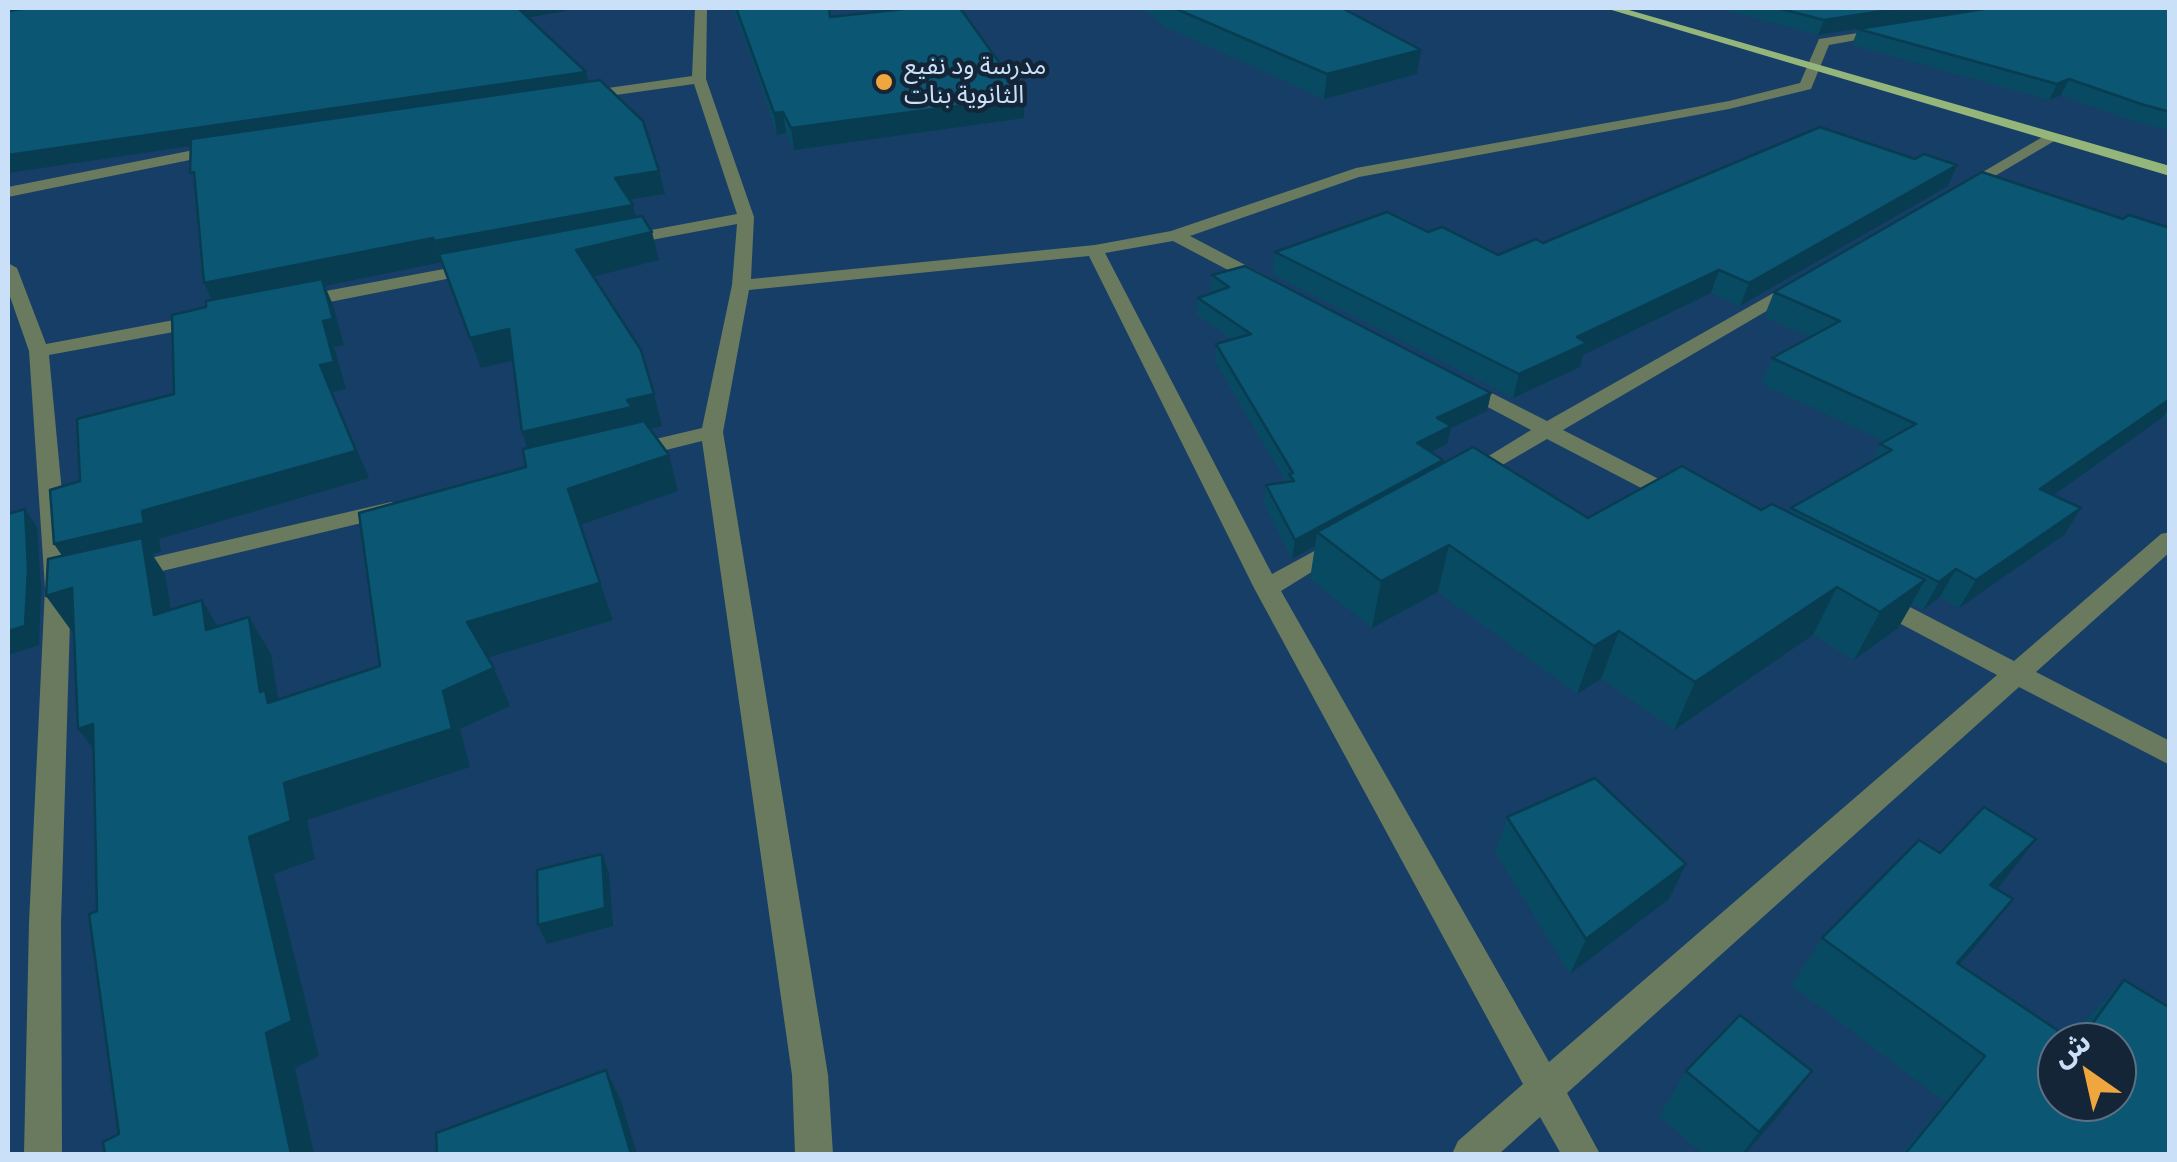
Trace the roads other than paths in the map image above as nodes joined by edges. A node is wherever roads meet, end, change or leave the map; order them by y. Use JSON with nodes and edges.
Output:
{"nodes":[{"id":1,"x":701,"y":8,"type":"edge"},
{"id":2,"x":1612,"y":8,"type":"edge"},
{"id":3,"x":1897,"y":30,"type":"edge"},
{"id":4,"x":1816,"y":66,"type":"junction"},
{"id":5,"x":699,"y":79,"type":"junction"},
{"id":6,"x":564,"y":99,"type":"edge"},
{"id":7,"x":2051,"y":137,"type":"junction"},
{"id":8,"x":246,"y":146,"type":"edge"},
{"id":9,"x":2170,"y":171,"type":"edge"},
{"id":10,"x":8,"y":192,"type":"edge"},
{"id":11,"x":1934,"y":206,"type":"edge"},
{"id":12,"x":746,"y":217,"type":"junction"},
{"id":13,"x":1176,"y":235,"type":"junction"},
{"id":14,"x":609,"y":243,"type":"edge"},
{"id":15,"x":1095,"y":250,"type":"junction"},
{"id":16,"x":491,"y":266,"type":"edge"},
{"id":17,"x":8,"y":268,"type":"edge"},
{"id":18,"x":1816,"y":274,"type":"edge"},
{"id":19,"x":741,"y":284,"type":"junction"},
{"id":20,"x":1294,"y":298,"type":"edge"},
{"id":21,"x":275,"y":307,"type":"edge"},
{"id":22,"x":216,"y":318,"type":"edge"},
{"id":23,"x":40,"y":352,"type":"junction"},
{"id":24,"x":1429,"y":369,"type":"edge"},
{"id":25,"x":1548,"y":431,"type":"junction"},
{"id":26,"x":712,"y":432,"type":"junction"},
{"id":27,"x":597,"y":460,"type":"edge"},
{"id":28,"x":1449,"y":486,"type":"edge"},
{"id":29,"x":424,"y":501,"type":"edge"},
{"id":30,"x":1704,"y":512,"type":"edge"},
{"id":31,"x":1366,"y":532,"type":"edge"},
{"id":32,"x":2170,"y":539,"type":"edge"},
{"id":33,"x":78,"y":584,"type":"junction"},
{"id":34,"x":1268,"y":588,"type":"junction"},
{"id":35,"x":1861,"y":592,"type":"edge"},
{"id":36,"x":2018,"y":673,"type":"junction"},
{"id":37,"x":2170,"y":754,"type":"edge"},
{"id":38,"x":1545,"y":1089,"type":"junction"},
{"id":39,"x":43,"y":1154,"type":"edge"},
{"id":40,"x":814,"y":1154,"type":"edge"},
{"id":41,"x":1471,"y":1154,"type":"edge"},
{"id":42,"x":1581,"y":1154,"type":"edge"}],
"edges":[{"from":1,"to":5,"type":"street"},
{"from":2,"to":4,"type":"main road"},
{"from":3,"to":4,"type":"street"},
{"from":4,"to":7,"type":"main road"},
{"from":4,"to":13,"type":"street"},
{"from":5,"to":6,"type":"street"},
{"from":5,"to":12,"type":"street"},
{"from":7,"to":9,"type":"main road"},
{"from":7,"to":11,"type":"street"},
{"from":8,"to":10,"type":"street"},
{"from":12,"to":14,"type":"street"},
{"from":12,"to":19,"type":"street"},
{"from":13,"to":15,"type":"street"},
{"from":13,"to":20,"type":"street"},
{"from":15,"to":19,"type":"street"},
{"from":15,"to":34,"type":"street"},
{"from":16,"to":21,"type":"street"},
{"from":17,"to":23,"type":"street"},
{"from":18,"to":25,"type":"street"},
{"from":19,"to":26,"type":"street"},
{"from":22,"to":23,"type":"street"},
{"from":23,"to":33,"type":"street"},
{"from":24,"to":25,"type":"street"},
{"from":25,"to":28,"type":"street"},
{"from":25,"to":30,"type":"street"},
{"from":26,"to":27,"type":"street"},
{"from":26,"to":40,"type":"street"},
{"from":29,"to":33,"type":"street"},
{"from":31,"to":34,"type":"street"},
{"from":32,"to":36,"type":"street"},
{"from":33,"to":39,"type":"street"},
{"from":34,"to":38,"type":"street"},
{"from":35,"to":36,"type":"street"},
{"from":36,"to":37,"type":"street"},
{"from":36,"to":38,"type":"street"},
{"from":38,"to":41,"type":"street"},
{"from":38,"to":42,"type":"street"}]}
